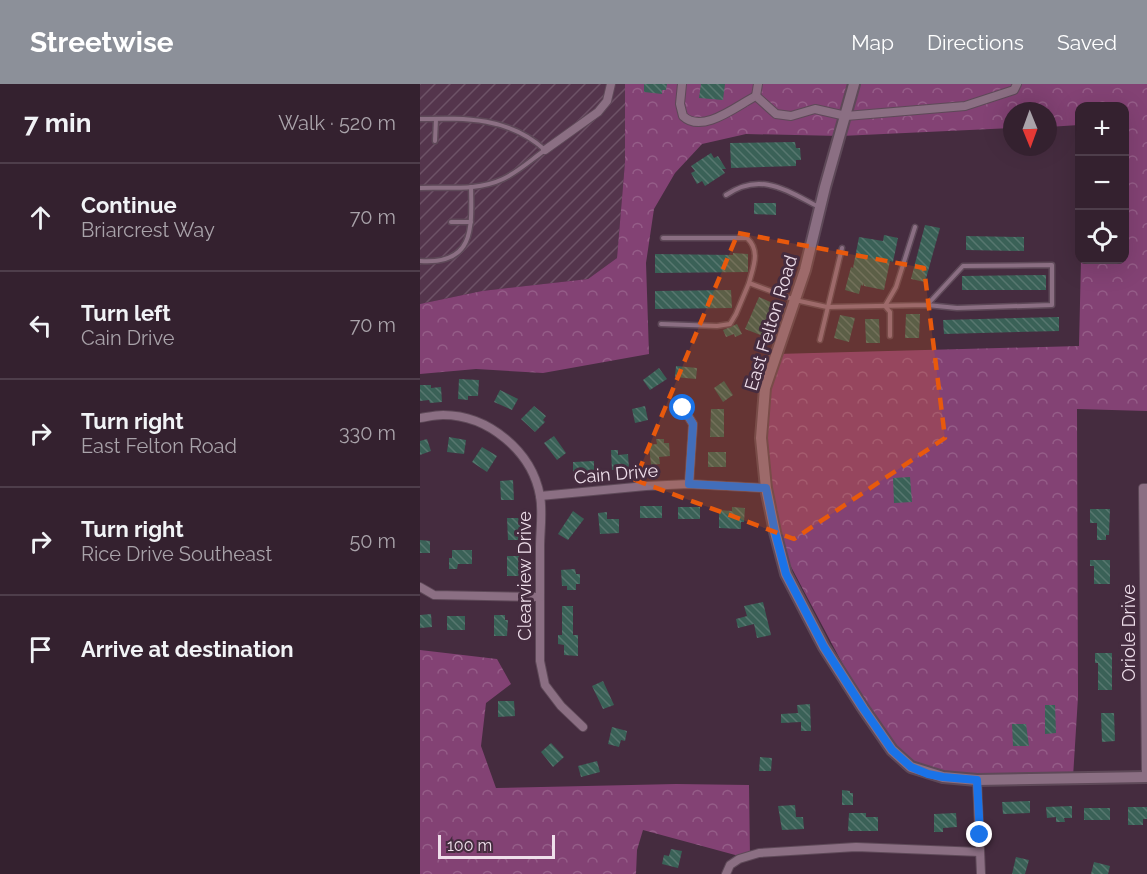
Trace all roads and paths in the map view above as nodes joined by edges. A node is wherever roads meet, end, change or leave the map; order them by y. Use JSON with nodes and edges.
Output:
{"nodes":[{"id":1,"x":611,"y":84,"type":"edge"},
{"id":2,"x":682,"y":84,"type":"edge"},
{"id":3,"x":758,"y":84,"type":"edge"},
{"id":4,"x":854,"y":84,"type":"edge"},
{"id":5,"x":1017,"y":84,"type":"edge"},
{"id":6,"x":756,"y":96,"type":"junction"},
{"id":7,"x":846,"y":116,"type":"junction"},
{"id":8,"x":420,"y":119,"type":"edge"},
{"id":9,"x":436,"y":119,"type":"junction"},
{"id":10,"x":435,"y":141,"type":"dead end"},
{"id":11,"x":545,"y":150,"type":"junction"},
{"id":12,"x":471,"y":187,"type":"junction"},
{"id":13,"x":420,"y":188,"type":"edge"},
{"id":14,"x":726,"y":195,"type":"dead end"},
{"id":15,"x":820,"y":208,"type":"junction"},
{"id":16,"x":451,"y":222,"type":"dead end"},
{"id":17,"x":471,"y":222,"type":"junction"},
{"id":18,"x":915,"y":227,"type":"dead end"},
{"id":19,"x":663,"y":238,"type":"dead end"},
{"id":20,"x":842,"y":248,"type":"dead end"},
{"id":21,"x":420,"y":261,"type":"edge"},
{"id":22,"x":749,"y":283,"type":"junction"},
{"id":23,"x":795,"y":300,"type":"junction"},
{"id":24,"x":927,"y":305,"type":"junction"},
{"id":25,"x":885,"y":306,"type":"junction"},
{"id":26,"x":827,"y":307,"type":"junction"},
{"id":27,"x":661,"y":324,"type":"dead end"},
{"id":28,"x":890,"y":336,"type":"dead end"},
{"id":29,"x":820,"y":340,"type":"dead end"},
{"id":30,"x":683,"y":408,"type":"dead end"},
{"id":31,"x":420,"y":418,"type":"edge"},
{"id":32,"x":689,"y":484,"type":"junction"},
{"id":33,"x":766,"y":488,"type":"junction"},
{"id":34,"x":1145,"y":488,"type":"edge"},
{"id":35,"x":540,"y":496,"type":"junction"},
{"id":36,"x":420,"y":587,"type":"edge"},
{"id":37,"x":540,"y":597,"type":"junction"},
{"id":38,"x":584,"y":727,"type":"dead end"},
{"id":39,"x":1147,"y":777,"type":"edge"},
{"id":40,"x":977,"y":780,"type":"junction"},
{"id":41,"x":980,"y":852,"type":"junction"},
{"id":42,"x":726,"y":874,"type":"edge"},
{"id":43,"x":981,"y":874,"type":"edge"}],
"edges":[{"from":1,"to":11,"type":"street"},
{"from":2,"to":6,"type":"street"},
{"from":3,"to":6,"type":"street"},
{"from":4,"to":7,"type":"street","name":"East Felton Road"},
{"from":5,"to":7,"type":"street"},
{"from":6,"to":7,"type":"street"},
{"from":7,"to":15,"type":"street","name":"East Felton Road"},
{"from":8,"to":9,"type":"lane"},
{"from":9,"to":10,"type":"lane"},
{"from":9,"to":11,"type":"lane"},
{"from":11,"to":12,"type":"lane"},
{"from":12,"to":13,"type":"lane"},
{"from":12,"to":17,"type":"lane"},
{"from":14,"to":15,"type":"lane"},
{"from":15,"to":23,"type":"street","name":"East Felton Road"},
{"from":16,"to":17,"type":"lane"},
{"from":17,"to":21,"type":"lane"},
{"from":18,"to":25,"type":"lane"},
{"from":19,"to":22,"type":"lane"},
{"from":20,"to":26,"type":"lane"},
{"from":22,"to":23,"type":"lane"},
{"from":22,"to":27,"type":"lane"},
{"from":23,"to":26,"type":"lane"},
{"from":23,"to":33,"type":"street","name":"East Felton Road"},
{"from":24,"to":24,"type":"lane"},
{"from":24,"to":25,"type":"lane"},
{"from":25,"to":26,"type":"lane"},
{"from":25,"to":28,"type":"lane"},
{"from":26,"to":29,"type":"lane"},
{"from":30,"to":32,"type":"street"},
{"from":31,"to":35,"type":"street","name":"Clearview Drive"},
{"from":32,"to":33,"type":"street","name":"Cain Drive"},
{"from":32,"to":35,"type":"street","name":"Cain Drive"},
{"from":33,"to":40,"type":"street","name":"East Felton Road"},
{"from":34,"to":39,"type":"street","name":"Oriole Drive"},
{"from":35,"to":37,"type":"street","name":"Clearview Drive"},
{"from":36,"to":37,"type":"street"},
{"from":37,"to":38,"type":"street","name":"Clearview Drive"},
{"from":39,"to":40,"type":"street","name":"East Felton Road"},
{"from":40,"to":41,"type":"street"},
{"from":41,"to":42,"type":"street"},
{"from":41,"to":43,"type":"street"}]}
